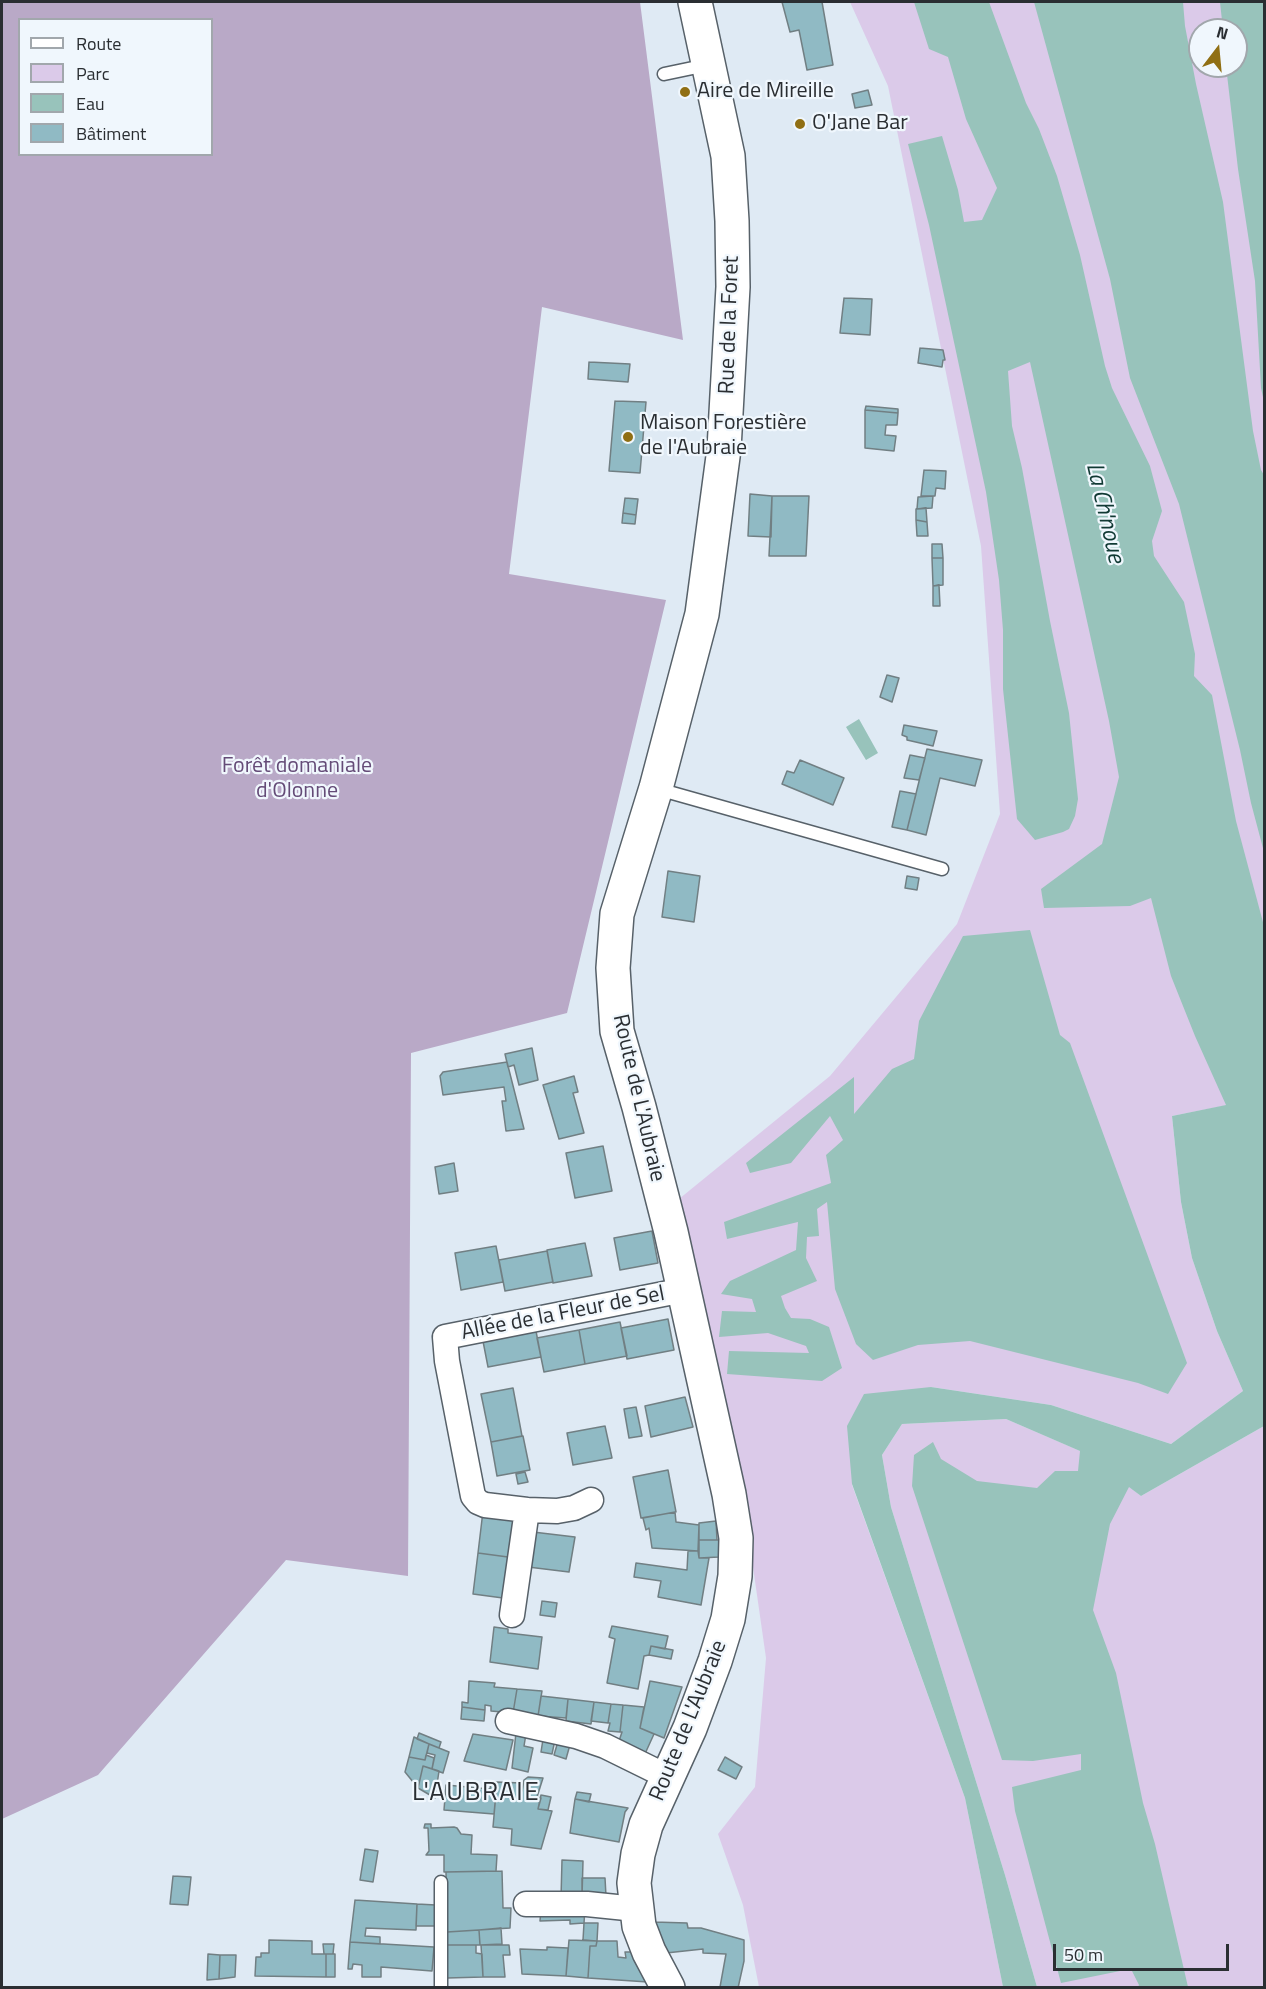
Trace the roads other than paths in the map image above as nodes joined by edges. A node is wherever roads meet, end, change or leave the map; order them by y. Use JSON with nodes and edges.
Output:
{"nodes":[{"id":1,"x":695,"y":2,"type":"edge"},
{"id":2,"x":708,"y":65,"type":"junction"},
{"id":3,"x":664,"y":74,"type":"dead end"},
{"id":4,"x":656,"y":788,"type":"junction"},
{"id":5,"x":942,"y":869,"type":"dead end"},
{"id":6,"x":684,"y":1290,"type":"junction"},
{"id":7,"x":591,"y":1500,"type":"dead end"},
{"id":8,"x":527,"y":1510,"type":"junction"},
{"id":9,"x":512,"y":1615,"type":"dead end"},
{"id":10,"x":508,"y":1721,"type":"dead end"},
{"id":11,"x":668,"y":1777,"type":"junction"},
{"id":12,"x":441,"y":1882,"type":"dead end"},
{"id":13,"x":526,"y":1905,"type":"dead end"},
{"id":14,"x":636,"y":1909,"type":"junction"},
{"id":15,"x":441,"y":1988,"type":"edge"},
{"id":16,"x":668,"y":1988,"type":"edge"}],
"edges":[{"from":1,"to":2,"type":"street","name":"Rue de la Foret"},
{"from":2,"to":3,"type":"lane"},
{"from":2,"to":4,"type":"street","name":"Rue de la Foret"},
{"from":4,"to":5,"type":"lane"},
{"from":4,"to":6,"type":"street","name":"Route de L'Aubraie"},
{"from":6,"to":8,"type":"street","name":"Allée de la Fleur de Sel"},
{"from":6,"to":11,"type":"street","name":"Route de L'Aubraie"},
{"from":7,"to":8,"type":"street","name":"Allée de la Fleur de Sel"},
{"from":8,"to":9,"type":"street"},
{"from":10,"to":11,"type":"street"},
{"from":11,"to":14,"type":"street","name":"Route de L'Aubraie"},
{"from":12,"to":15,"type":"lane"},
{"from":13,"to":14,"type":"street"},
{"from":14,"to":16,"type":"street","name":"Route de L'Aubraie"}]}
